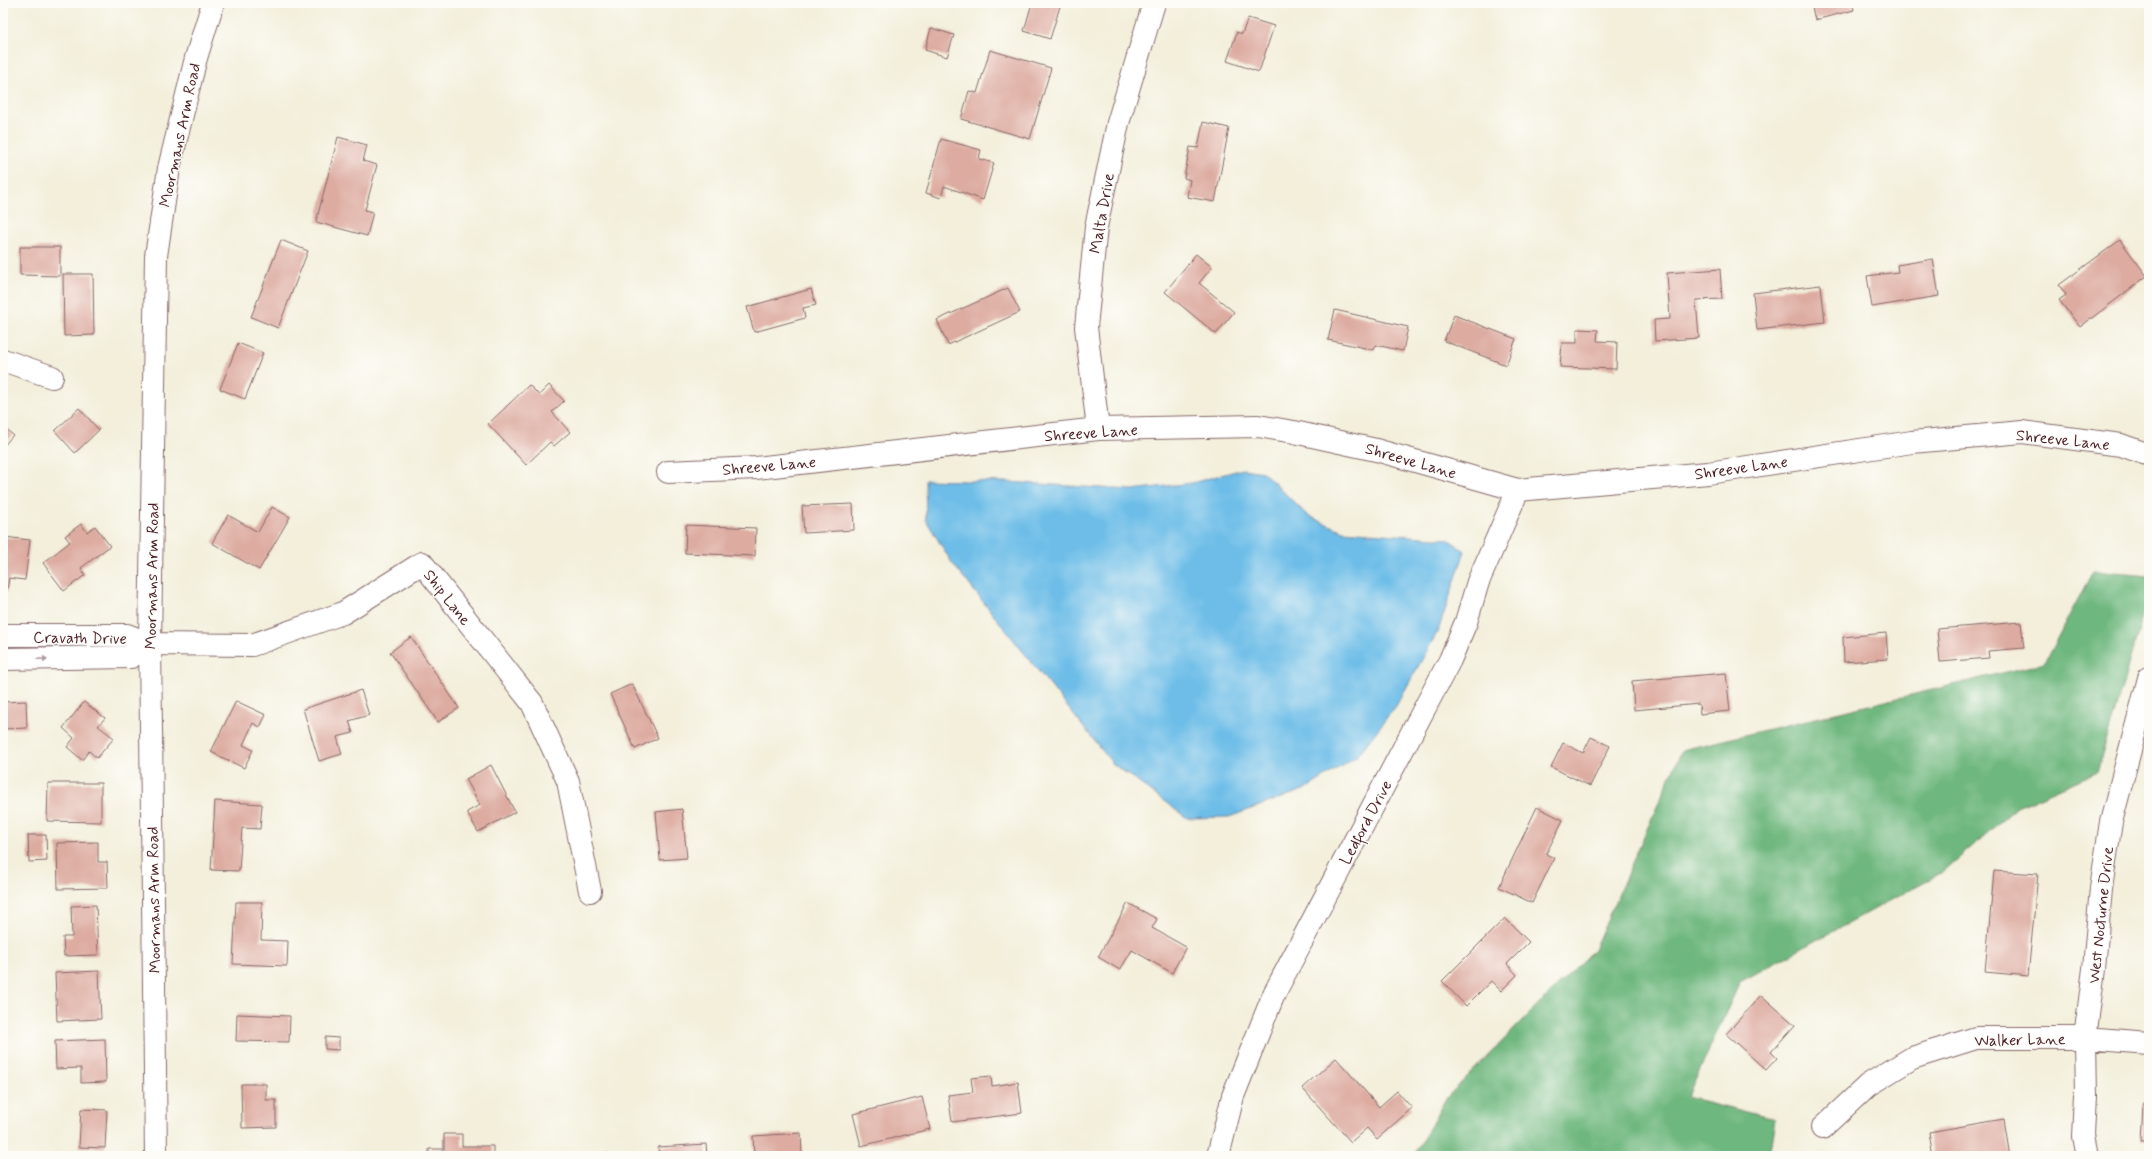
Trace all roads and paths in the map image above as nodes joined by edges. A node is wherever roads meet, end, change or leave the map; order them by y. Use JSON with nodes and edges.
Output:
{"nodes":[{"id":1,"x":213,"y":3,"type":"edge"},
{"id":2,"x":1154,"y":3,"type":"edge"},
{"id":3,"x":3,"y":360,"type":"edge"},
{"id":4,"x":52,"y":377,"type":"dead end"},
{"id":5,"x":1098,"y":428,"type":"junction"},
{"id":6,"x":2149,"y":455,"type":"edge"},
{"id":7,"x":668,"y":472,"type":"dead end"},
{"id":8,"x":1518,"y":490,"type":"junction"},
{"id":9,"x":3,"y":636,"type":"edge"},
{"id":10,"x":150,"y":644,"type":"junction"},
{"id":11,"x":3,"y":659,"type":"edge"},
{"id":12,"x":2149,"y":678,"type":"edge"},
{"id":13,"x":590,"y":891,"type":"dead end"},
{"id":14,"x":2085,"y":1038,"type":"junction"},
{"id":15,"x":2149,"y":1043,"type":"edge"},
{"id":16,"x":1822,"y":1128,"type":"dead end"},
{"id":17,"x":156,"y":1156,"type":"edge"},
{"id":18,"x":1218,"y":1156,"type":"edge"},
{"id":19,"x":2088,"y":1156,"type":"edge"}],
"edges":[{"from":1,"to":10,"type":"street","name":"Moormans Arm Road"},
{"from":2,"to":5,"type":"street","name":"Malta Drive"},
{"from":3,"to":4,"type":"street"},
{"from":5,"to":7,"type":"street","name":"Shreeve Lane"},
{"from":5,"to":8,"type":"street","name":"Shreeve Lane"},
{"from":6,"to":8,"type":"street","name":"Shreeve Lane"},
{"from":8,"to":18,"type":"street","name":"Ledford Drive"},
{"from":9,"to":10,"type":"street","name":"Cravath Drive"},
{"from":11,"to":10,"type":"street","name":"Cravath Drive","one_way":true},
{"from":10,"to":13,"type":"street","name":"Ship Lane"},
{"from":10,"to":17,"type":"street","name":"Moormans Arm Road"},
{"from":12,"to":14,"type":"street","name":"West Nocturne Drive"},
{"from":14,"to":15,"type":"street","name":"Walker Lane"},
{"from":14,"to":16,"type":"street","name":"Walker Lane"},
{"from":14,"to":19,"type":"street","name":"West Nocturne Drive"}]}
